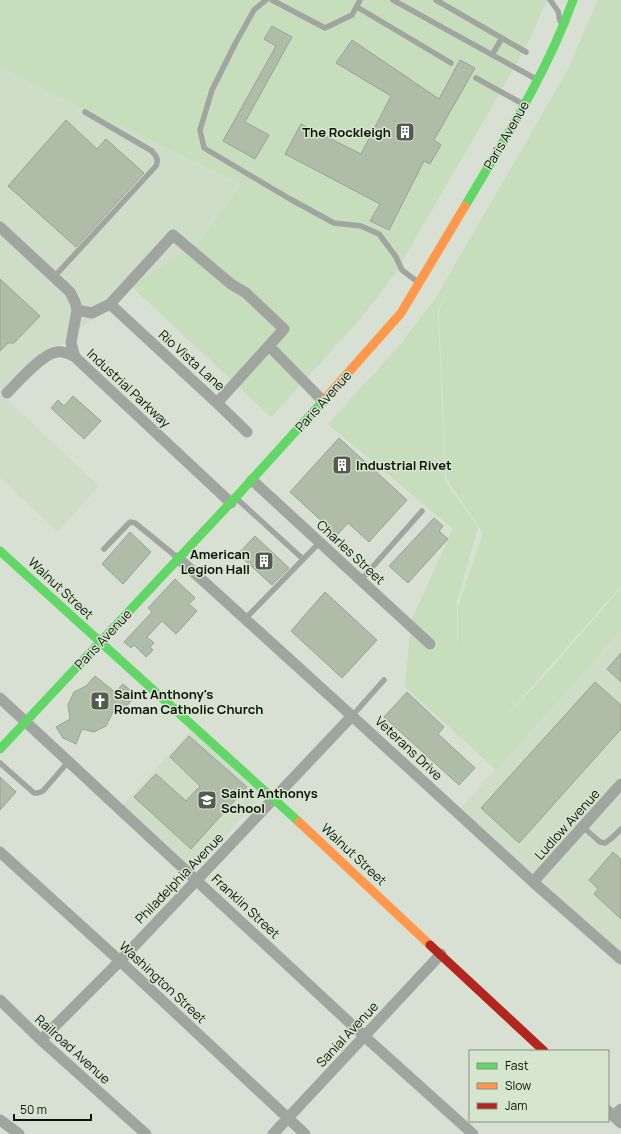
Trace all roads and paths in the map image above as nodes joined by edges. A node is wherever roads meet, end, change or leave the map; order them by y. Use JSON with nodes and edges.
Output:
{"nodes":[{"id":1,"x":266,"y":0,"type":"edge"},
{"id":2,"x":272,"y":0,"type":"edge"},
{"id":3,"x":360,"y":0,"type":"edge"},
{"id":4,"x":392,"y":0,"type":"edge"},
{"id":5,"x":436,"y":0,"type":"edge"},
{"id":6,"x":550,"y":0,"type":"edge"},
{"id":7,"x":573,"y":0,"type":"edge"},
{"id":8,"x":444,"y":2,"type":"edge"},
{"id":9,"x":357,"y":7,"type":"junction"},
{"id":10,"x":561,"y":30,"type":"junction"},
{"id":11,"x":502,"y":38,"type":"junction"},
{"id":12,"x":526,"y":52,"type":"dead end"},
{"id":13,"x":492,"y":55,"type":"junction"},
{"id":14,"x":451,"y":63,"type":"dead end"},
{"id":15,"x":476,"y":78,"type":"dead end"},
{"id":16,"x":538,"y":80,"type":"junction"},
{"id":17,"x":523,"y":108,"type":"junction"},
{"id":18,"x":85,"y":112,"type":"dead end"},
{"id":19,"x":0,"y":227,"type":"edge"},
{"id":20,"x":54,"y":277,"type":"junction"},
{"id":21,"x":420,"y":283,"type":"junction"},
{"id":22,"x":110,"y":304,"type":"junction"},
{"id":23,"x":77,"y":310,"type":"junction"},
{"id":24,"x":269,"y":346,"type":"junction"},
{"id":25,"x":75,"y":357,"type":"junction"},
{"id":26,"x":7,"y":393,"type":"dead end"},
{"id":27,"x":323,"y":401,"type":"junction"},
{"id":28,"x":217,"y":403,"type":"junction"},
{"id":29,"x":247,"y":432,"type":"dead end"},
{"id":30,"x":252,"y":480,"type":"junction"},
{"id":31,"x":233,"y":500,"type":"junction"},
{"id":32,"x":422,"y":511,"type":"dead end"},
{"id":33,"x":320,"y":542,"type":"junction"},
{"id":34,"x":104,"y":549,"type":"dead end"},
{"id":35,"x":0,"y":551,"type":"edge"},
{"id":36,"x":178,"y":558,"type":"junction"},
{"id":37,"x":303,"y":559,"type":"junction"},
{"id":38,"x":361,"y":580,"type":"junction"},
{"id":39,"x":245,"y":619,"type":"junction"},
{"id":40,"x":100,"y":642,"type":"junction"},
{"id":41,"x":430,"y":644,"type":"dead end"},
{"id":42,"x":384,"y":680,"type":"dead end"},
{"id":43,"x":0,"y":698,"type":"edge"},
{"id":44,"x":352,"y":716,"type":"junction"},
{"id":45,"x":26,"y":722,"type":"junction"},
{"id":46,"x":0,"y":749,"type":"edge"},
{"id":47,"x":69,"y":761,"type":"junction"},
{"id":48,"x":0,"y":763,"type":"edge"},
{"id":49,"x":621,"y":784,"type":"edge"},
{"id":50,"x":274,"y":799,"type":"junction"},
{"id":51,"x":583,"y":826,"type":"junction"},
{"id":52,"x":621,"y":829,"type":"edge"},
{"id":53,"x":0,"y":852,"type":"edge"},
{"id":54,"x":196,"y":879,"type":"junction"},
{"id":55,"x":533,"y":882,"type":"junction"},
{"id":56,"x":441,"y":954,"type":"junction"},
{"id":57,"x":621,"y":959,"type":"edge"},
{"id":58,"x":120,"y":960,"type":"junction"},
{"id":59,"x":0,"y":1000,"type":"edge"},
{"id":60,"x":364,"y":1036,"type":"junction"},
{"id":61,"x":41,"y":1040,"type":"junction"},
{"id":62,"x":543,"y":1050,"type":"edge"},
{"id":63,"x":288,"y":1119,"type":"junction"},
{"id":64,"x":0,"y":1120,"type":"edge"},
{"id":65,"x":19,"y":1134,"type":"edge"},
{"id":66,"x":146,"y":1134,"type":"edge"},
{"id":67,"x":273,"y":1134,"type":"edge"},
{"id":68,"x":305,"y":1134,"type":"edge"},
{"id":69,"x":473,"y":1134,"type":"edge"}],
"edges":[{"from":1,"to":21,"type":"lane"},
{"from":2,"to":9,"type":"lane"},
{"from":3,"to":9,"type":"lane"},
{"from":4,"to":13,"type":"lane"},
{"from":5,"to":8,"type":"lane"},
{"from":6,"to":10,"type":"lane"},
{"from":7,"to":10,"type":"street","name":"Paris Avenue"},
{"from":8,"to":11,"type":"lane"},
{"from":9,"to":14,"type":"lane"},
{"from":10,"to":16,"type":"street","name":"Paris Avenue"},
{"from":11,"to":12,"type":"lane"},
{"from":11,"to":13,"type":"lane"},
{"from":13,"to":16,"type":"lane"},
{"from":15,"to":17,"type":"lane"},
{"from":16,"to":17,"type":"street","name":"Paris Avenue"},
{"from":17,"to":21,"type":"street","name":"Paris Avenue"},
{"from":18,"to":20,"type":"lane"},
{"from":19,"to":20,"type":"street"},
{"from":20,"to":23,"type":"street"},
{"from":21,"to":27,"type":"street","name":"Paris Avenue"},
{"from":22,"to":23,"type":"street"},
{"from":22,"to":24,"type":"street","name":"Rio Vista Lane"},
{"from":22,"to":28,"type":"street","name":"Rio Vista Lane"},
{"from":23,"to":25,"type":"street","name":"Industrial Parkway"},
{"from":24,"to":27,"type":"street"},
{"from":24,"to":28,"type":"street","name":"Rio Vista Lane"},
{"from":25,"to":26,"type":"street"},
{"from":25,"to":31,"type":"street","name":"Industrial Parkway"},
{"from":27,"to":30,"type":"street","name":"Paris Avenue"},
{"from":28,"to":29,"type":"street"},
{"from":30,"to":31,"type":"street","name":"Paris Avenue"},
{"from":30,"to":33,"type":"street","name":"Charles Street"},
{"from":31,"to":36,"type":"street","name":"Paris Avenue"},
{"from":31,"to":37,"type":"lane"},
{"from":32,"to":38,"type":"lane"},
{"from":33,"to":37,"type":"lane"},
{"from":33,"to":38,"type":"street","name":"Charles Street"},
{"from":34,"to":36,"type":"lane"},
{"from":35,"to":40,"type":"street","name":"Walnut Street"},
{"from":36,"to":39,"type":"street","name":"Veterans Drive"},
{"from":36,"to":40,"type":"street","name":"Paris Avenue"},
{"from":37,"to":39,"type":"lane"},
{"from":38,"to":41,"type":"street","name":"Charles Street"},
{"from":39,"to":44,"type":"street","name":"Veterans Drive"},
{"from":40,"to":45,"type":"street","name":"Paris Avenue"},
{"from":40,"to":50,"type":"street","name":"Walnut Street"},
{"from":42,"to":44,"type":"lane"},
{"from":43,"to":45,"type":"street","name":"Franklin Street"},
{"from":44,"to":50,"type":"street","name":"Philadelphia Avenue"},
{"from":44,"to":55,"type":"street","name":"Veterans Drive"},
{"from":45,"to":46,"type":"street","name":"Paris Avenue"},
{"from":45,"to":47,"type":"street","name":"Franklin Street"},
{"from":47,"to":48,"type":"lane"},
{"from":47,"to":54,"type":"street","name":"Franklin Street"},
{"from":49,"to":51,"type":"street","name":"Ludlow Avenue"},
{"from":50,"to":54,"type":"street","name":"Philadelphia Avenue"},
{"from":50,"to":56,"type":"street","name":"Walnut Street"},
{"from":51,"to":52,"type":"lane"},
{"from":51,"to":55,"type":"street","name":"Ludlow Avenue"},
{"from":53,"to":58,"type":"street","name":"Washington Street"},
{"from":54,"to":58,"type":"street","name":"Philadelphia Avenue"},
{"from":54,"to":60,"type":"street","name":"Franklin Street"},
{"from":55,"to":57,"type":"street","name":"Veterans Drive"},
{"from":56,"to":60,"type":"street","name":"Sanial Avenue"},
{"from":56,"to":62,"type":"street","name":"Walnut Street"},
{"from":58,"to":61,"type":"street","name":"Philadelphia Avenue"},
{"from":58,"to":63,"type":"street","name":"Washington Street"},
{"from":59,"to":61,"type":"street","name":"Railroad Avenue"},
{"from":60,"to":63,"type":"street","name":"Sanial Avenue"},
{"from":60,"to":69,"type":"street","name":"Franklin Street"},
{"from":61,"to":66,"type":"street","name":"Railroad Avenue"},
{"from":63,"to":67,"type":"street","name":"Sanial Avenue"},
{"from":63,"to":68,"type":"street","name":"Washington Street"},
{"from":64,"to":65,"type":"street"}]}
